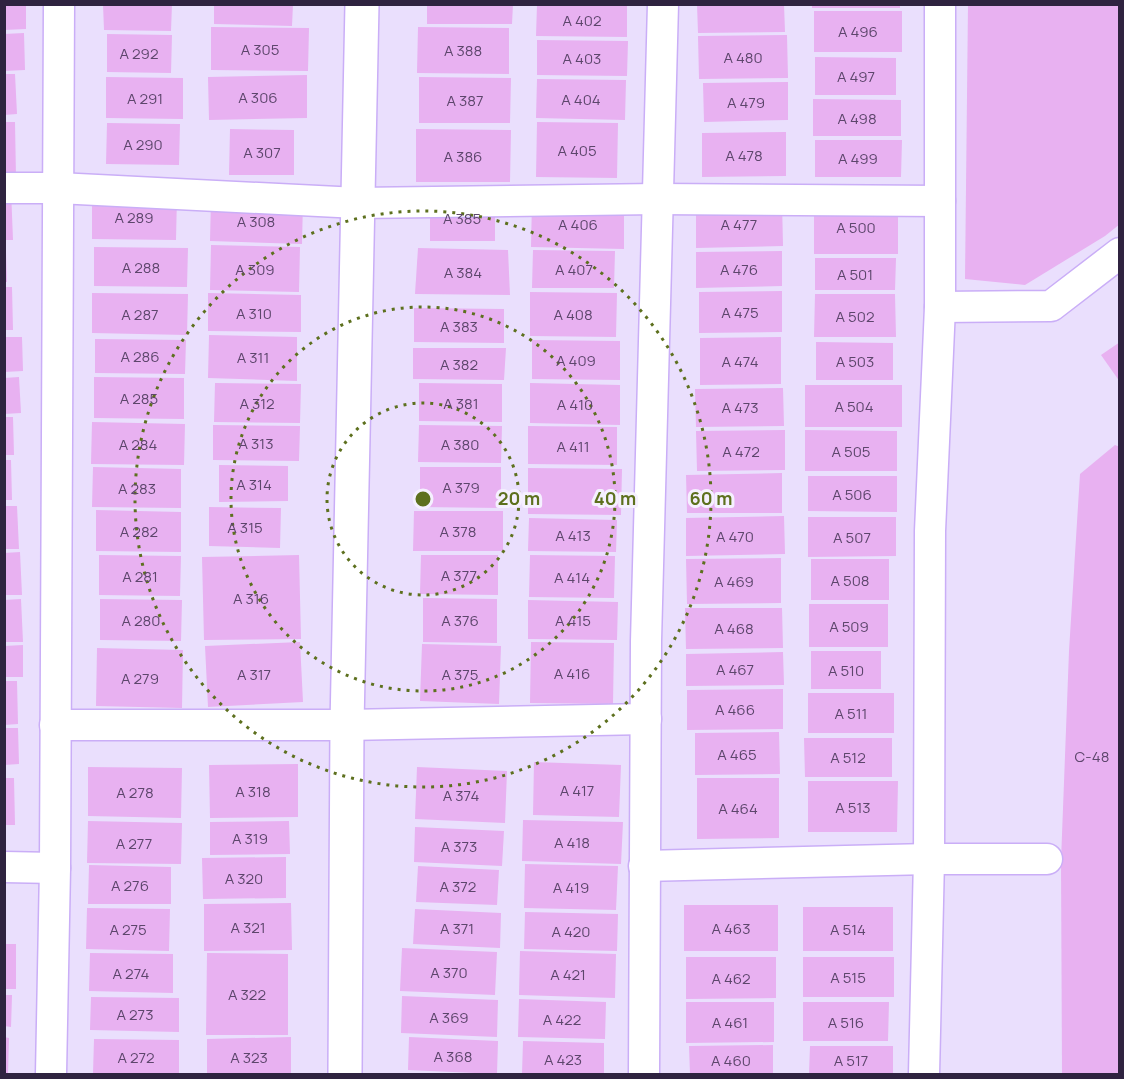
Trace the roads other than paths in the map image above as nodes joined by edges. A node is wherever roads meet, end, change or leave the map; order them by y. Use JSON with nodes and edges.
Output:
{"nodes":[{"id":1,"x":59,"y":4,"type":"edge"},
{"id":2,"x":362,"y":4,"type":"edge"},
{"id":3,"x":663,"y":4,"type":"edge"},
{"id":4,"x":940,"y":4,"type":"edge"},
{"id":5,"x":4,"y":188,"type":"edge"},
{"id":6,"x":58,"y":188,"type":"junction"},
{"id":7,"x":657,"y":199,"type":"junction"},
{"id":8,"x":940,"y":201,"type":"junction"},
{"id":9,"x":358,"y":203,"type":"junction"},
{"id":10,"x":1119,"y":253,"type":"edge"},
{"id":11,"x":940,"y":307,"type":"junction"},
{"id":12,"x":646,"y":719,"type":"junction"},
{"id":13,"x":55,"y":724,"type":"junction"},
{"id":14,"x":347,"y":725,"type":"junction"},
{"id":15,"x":929,"y":859,"type":"junction"},
{"id":16,"x":1047,"y":859,"type":"dead end"},
{"id":17,"x":644,"y":866,"type":"junction"},
{"id":18,"x":4,"y":867,"type":"edge"},
{"id":19,"x":55,"y":868,"type":"junction"},
{"id":20,"x":51,"y":1074,"type":"edge"},
{"id":21,"x":345,"y":1074,"type":"edge"},
{"id":22,"x":644,"y":1074,"type":"edge"},
{"id":23,"x":924,"y":1074,"type":"edge"}],
"edges":[{"from":1,"to":6,"type":"street"},
{"from":2,"to":9,"type":"street"},
{"from":3,"to":7,"type":"street"},
{"from":4,"to":8,"type":"street"},
{"from":5,"to":6,"type":"street"},
{"from":6,"to":9,"type":"street"},
{"from":6,"to":13,"type":"street"},
{"from":7,"to":8,"type":"street"},
{"from":7,"to":9,"type":"street"},
{"from":7,"to":12,"type":"street"},
{"from":8,"to":11,"type":"street"},
{"from":9,"to":14,"type":"street"},
{"from":10,"to":11,"type":"street"},
{"from":11,"to":15,"type":"street"},
{"from":12,"to":14,"type":"street"},
{"from":12,"to":17,"type":"street"},
{"from":13,"to":14,"type":"street"},
{"from":13,"to":19,"type":"street"},
{"from":14,"to":21,"type":"street"},
{"from":15,"to":16,"type":"street"},
{"from":15,"to":17,"type":"street"},
{"from":15,"to":23,"type":"street"},
{"from":17,"to":22,"type":"street"},
{"from":18,"to":19,"type":"street"},
{"from":19,"to":20,"type":"street"}]}
